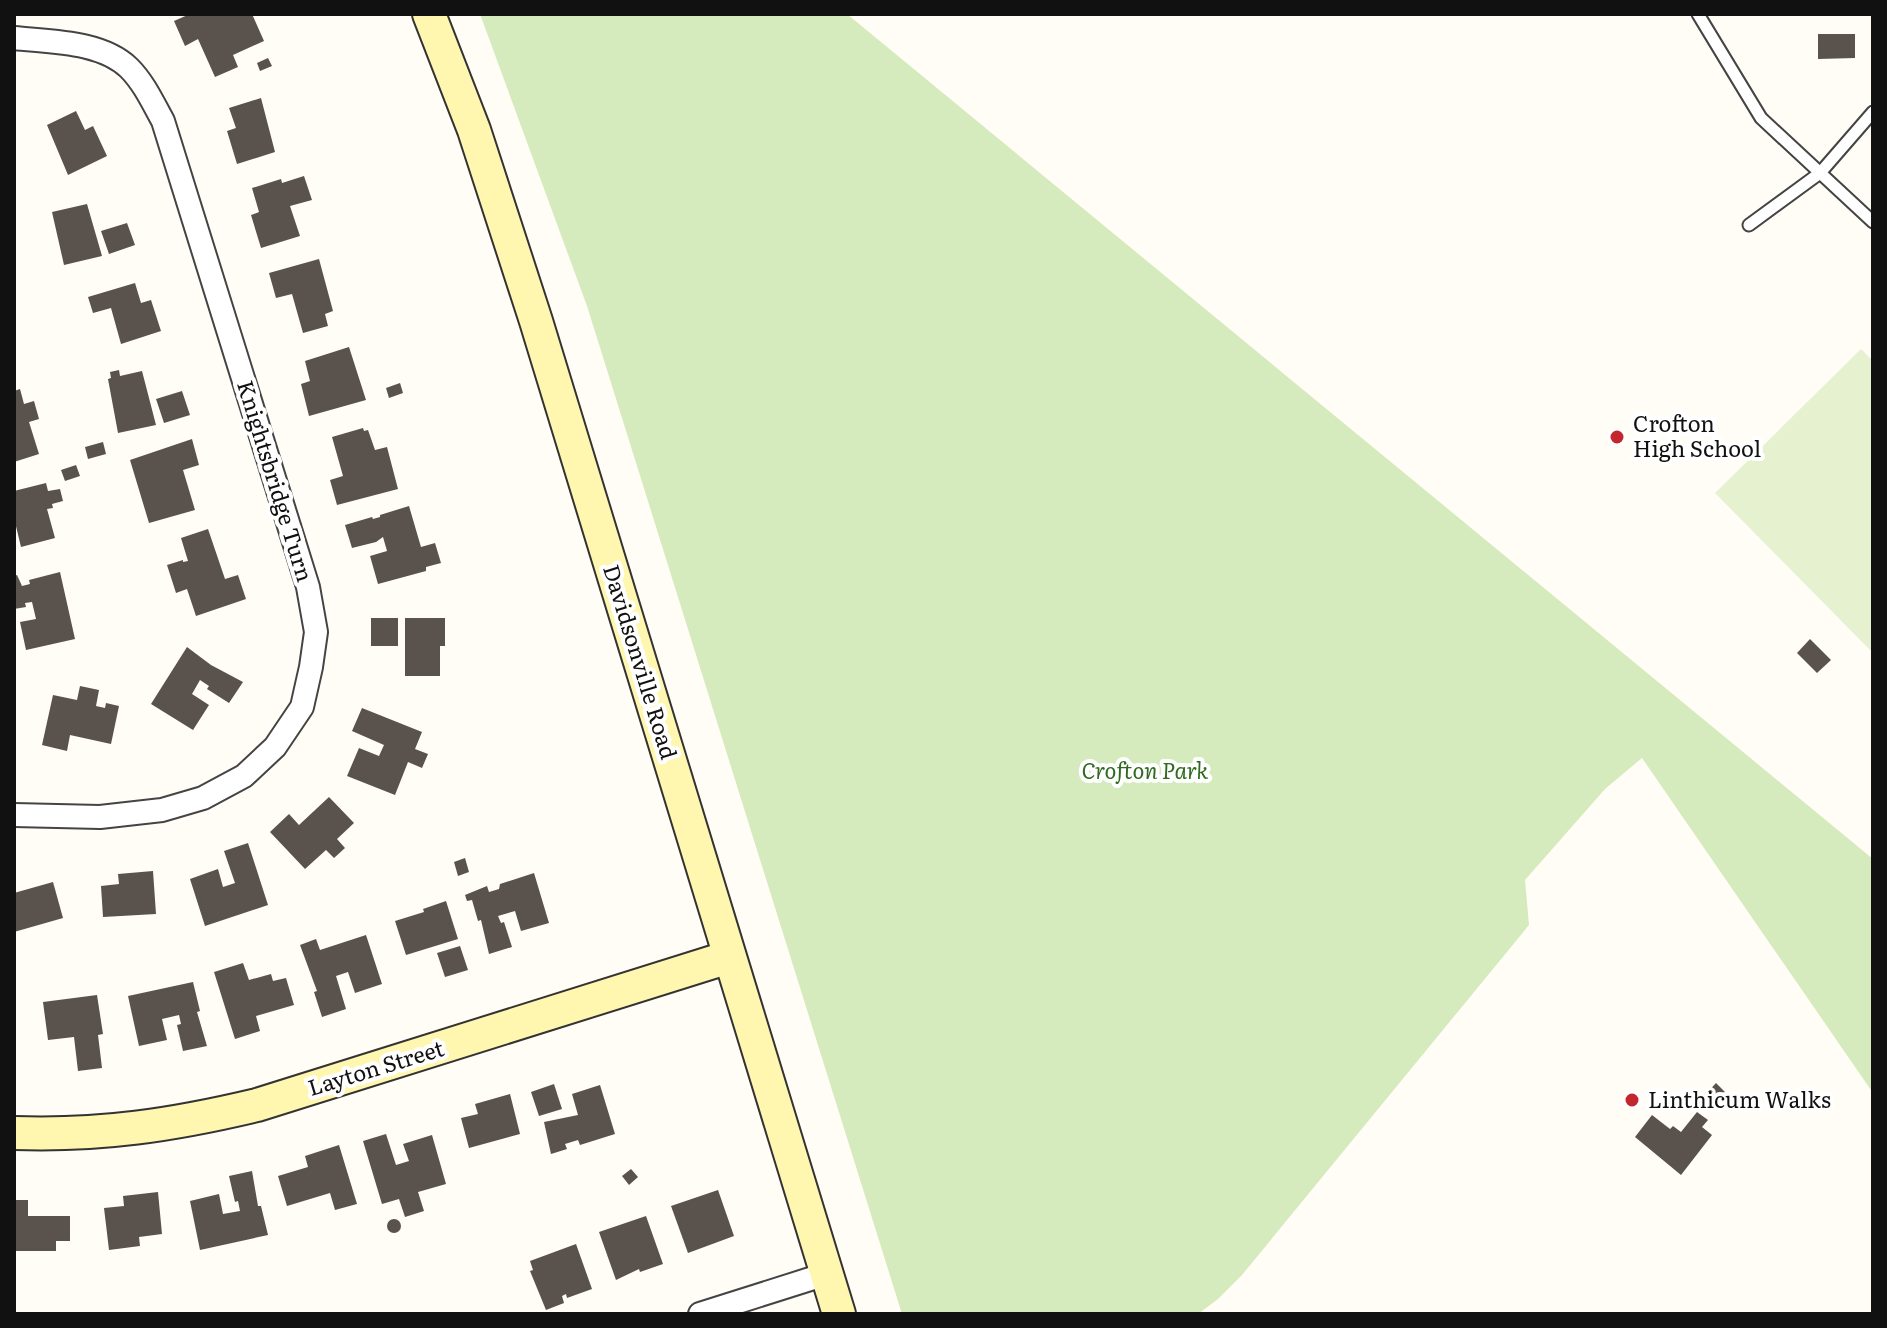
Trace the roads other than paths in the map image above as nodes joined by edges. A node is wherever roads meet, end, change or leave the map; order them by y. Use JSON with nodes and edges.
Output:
{"nodes":[{"id":1,"x":429,"y":14,"type":"edge"},
{"id":2,"x":1698,"y":14,"type":"edge"},
{"id":3,"x":14,"y":38,"type":"edge"},
{"id":4,"x":1873,"y":112,"type":"edge"},
{"id":5,"x":1820,"y":173,"type":"junction"},
{"id":6,"x":1873,"y":222,"type":"edge"},
{"id":7,"x":1749,"y":225,"type":"dead end"},
{"id":8,"x":14,"y":815,"type":"edge"},
{"id":9,"x":729,"y":957,"type":"junction"},
{"id":10,"x":14,"y":1133,"type":"edge"},
{"id":11,"x":826,"y":1274,"type":"junction"},
{"id":12,"x":700,"y":1314,"type":"edge"},
{"id":13,"x":839,"y":1314,"type":"edge"}],
"edges":[{"from":1,"to":9,"type":"main road","name":"Davidsonville Road"},
{"from":2,"to":5,"type":"lane"},
{"from":3,"to":8,"type":"street","name":"Knightsbridge Turn"},
{"from":4,"to":5,"type":"lane"},
{"from":5,"to":6,"type":"lane"},
{"from":5,"to":7,"type":"lane"},
{"from":9,"to":10,"type":"main road","name":"Layton Street"},
{"from":9,"to":11,"type":"main road","name":"Davidsonville Road"},
{"from":11,"to":12,"type":"street"},
{"from":11,"to":13,"type":"main road","name":"Davidsonville Road"}]}
